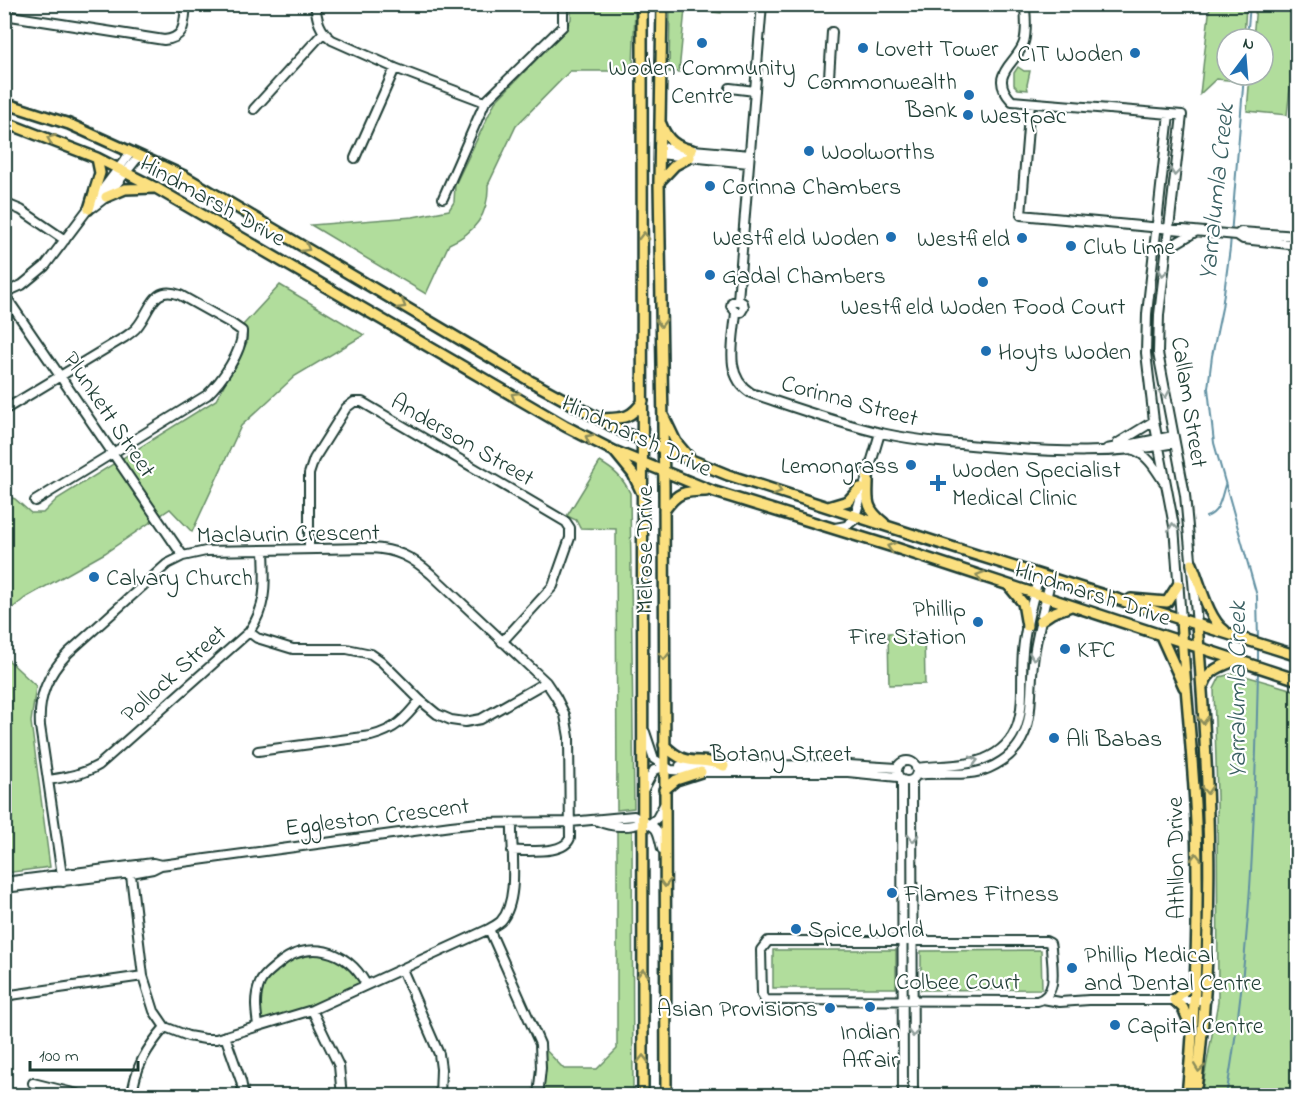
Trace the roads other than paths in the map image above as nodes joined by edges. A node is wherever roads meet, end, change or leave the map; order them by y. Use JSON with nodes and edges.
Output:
{"nodes":[{"id":1,"x":186,"y":4,"type":"edge"},
{"id":2,"x":315,"y":4,"type":"edge"},
{"id":3,"x":563,"y":4,"type":"edge"},
{"id":4,"x":642,"y":4,"type":"edge"},
{"id":5,"x":662,"y":4,"type":"edge"},
{"id":6,"x":762,"y":4,"type":"edge"},
{"id":7,"x":1025,"y":8,"type":"dead end"},
{"id":8,"x":4,"y":15,"type":"edge"},
{"id":9,"x":832,"y":32,"type":"dead end"},
{"id":10,"x":323,"y":33,"type":"junction"},
{"id":11,"x":395,"y":68,"type":"junction"},
{"id":12,"x":829,"y":77,"type":"dead end"},
{"id":13,"x":730,"y":88,"type":"dead end"},
{"id":14,"x":755,"y":91,"type":"junction"},
{"id":15,"x":485,"y":102,"type":"junction"},
{"id":16,"x":4,"y":103,"type":"edge"},
{"id":17,"x":1030,"y":103,"type":"junction"},
{"id":18,"x":254,"y":109,"type":"dead end"},
{"id":19,"x":1169,"y":114,"type":"junction"},
{"id":20,"x":660,"y":119,"type":"junction"},
{"id":21,"x":4,"y":122,"type":"edge"},
{"id":22,"x":644,"y":150,"type":"junction"},
{"id":23,"x":659,"y":151,"type":"junction"},
{"id":24,"x":135,"y":154,"type":"junction"},
{"id":25,"x":691,"y":154,"type":"junction"},
{"id":26,"x":97,"y":158,"type":"junction"},
{"id":27,"x":356,"y":158,"type":"dead end"},
{"id":28,"x":749,"y":159,"type":"junction"},
{"id":29,"x":122,"y":171,"type":"junction"},
{"id":30,"x":659,"y":187,"type":"junction"},
{"id":31,"x":156,"y":188,"type":"junction"},
{"id":32,"x":106,"y":197,"type":"junction"},
{"id":33,"x":443,"y":198,"type":"dead end"},
{"id":34,"x":4,"y":203,"type":"edge"},
{"id":35,"x":644,"y":208,"type":"junction"},
{"id":36,"x":89,"y":209,"type":"junction"},
{"id":37,"x":660,"y":218,"type":"junction"},
{"id":38,"x":1157,"y":228,"type":"junction"},
{"id":39,"x":1168,"y":229,"type":"junction"},
{"id":40,"x":1196,"y":231,"type":"junction"},
{"id":41,"x":1237,"y":235,"type":"junction"},
{"id":42,"x":1298,"y":236,"type":"edge"},
{"id":43,"x":65,"y":240,"type":"junction"},
{"id":44,"x":1298,"y":245,"type":"edge"},
{"id":45,"x":1166,"y":249,"type":"junction"},
{"id":46,"x":4,"y":293,"type":"edge"},
{"id":47,"x":60,"y":376,"type":"junction"},
{"id":48,"x":643,"y":401,"type":"junction"},
{"id":49,"x":4,"y":410,"type":"edge"},
{"id":50,"x":663,"y":415,"type":"junction"},
{"id":51,"x":597,"y":419,"type":"junction"},
{"id":52,"x":1155,"y":421,"type":"junction"},
{"id":53,"x":880,"y":433,"type":"junction"},
{"id":54,"x":1174,"y":439,"type":"junction"},
{"id":55,"x":643,"y":441,"type":"junction"},
{"id":56,"x":1158,"y":442,"type":"junction"},
{"id":57,"x":1112,"y":447,"type":"junction"},
{"id":58,"x":1132,"y":449,"type":"junction"},
{"id":59,"x":663,"y":450,"type":"junction"},
{"id":60,"x":614,"y":451,"type":"junction"},
{"id":61,"x":1100,"y":452,"type":"junction"},
{"id":62,"x":113,"y":453,"type":"junction"},
{"id":63,"x":692,"y":462,"type":"junction"},
{"id":64,"x":644,"y":463,"type":"junction"},
{"id":65,"x":664,"y":471,"type":"junction"},
{"id":66,"x":868,"y":473,"type":"junction"},
{"id":67,"x":1167,"y":486,"type":"junction"},
{"id":68,"x":860,"y":488,"type":"junction"},
{"id":69,"x":712,"y":491,"type":"junction"},
{"id":70,"x":644,"y":498,"type":"junction"},
{"id":71,"x":35,"y":501,"type":"dead end"},
{"id":72,"x":828,"y":507,"type":"junction"},
{"id":73,"x":664,"y":511,"type":"junction"},
{"id":74,"x":853,"y":515,"type":"junction"},
{"id":75,"x":850,"y":525,"type":"junction"},
{"id":76,"x":888,"y":526,"type":"junction"},
{"id":77,"x":832,"y":528,"type":"junction"},
{"id":78,"x":857,"y":536,"type":"junction"},
{"id":79,"x":309,"y":549,"type":"junction"},
{"id":80,"x":264,"y":550,"type":"junction"},
{"id":81,"x":183,"y":556,"type":"junction"},
{"id":82,"x":1192,"y":564,"type":"junction"},
{"id":83,"x":1039,"y":575,"type":"junction"},
{"id":84,"x":1051,"y":578,"type":"junction"},
{"id":85,"x":1178,"y":585,"type":"junction"},
{"id":86,"x":1009,"y":586,"type":"junction"},
{"id":87,"x":1034,"y":594,"type":"junction"},
{"id":88,"x":1105,"y":595,"type":"junction"},
{"id":89,"x":1046,"y":598,"type":"junction"},
{"id":90,"x":1071,"y":606,"type":"junction"},
{"id":91,"x":1181,"y":619,"type":"junction"},
{"id":92,"x":1040,"y":621,"type":"junction"},
{"id":93,"x":1197,"y":624,"type":"junction"},
{"id":94,"x":1027,"y":626,"type":"junction"},
{"id":95,"x":249,"y":632,"type":"junction"},
{"id":96,"x":1230,"y":634,"type":"junction"},
{"id":97,"x":1161,"y":636,"type":"junction"},
{"id":98,"x":502,"y":642,"type":"junction"},
{"id":99,"x":1182,"y":642,"type":"junction"},
{"id":100,"x":1198,"y":648,"type":"junction"},
{"id":101,"x":1298,"y":656,"type":"edge"},
{"id":102,"x":1240,"y":661,"type":"junction"},
{"id":103,"x":1298,"y":680,"type":"edge"},
{"id":104,"x":546,"y":682,"type":"junction"},
{"id":105,"x":1187,"y":692,"type":"junction"},
{"id":106,"x":1202,"y":692,"type":"junction"},
{"id":107,"x":420,"y":700,"type":"junction"},
{"id":108,"x":644,"y":728,"type":"junction"},
{"id":109,"x":663,"y":745,"type":"junction"},
{"id":110,"x":258,"y":751,"type":"dead end"},
{"id":111,"x":724,"y":766,"type":"junction"},
{"id":112,"x":663,"y":767,"type":"junction"},
{"id":113,"x":701,"y":772,"type":"junction"},
{"id":114,"x":915,"y":774,"type":"junction"},
{"id":115,"x":899,"y":775,"type":"junction"},
{"id":116,"x":48,"y":780,"type":"junction"},
{"id":117,"x":664,"y":790,"type":"junction"},
{"id":118,"x":643,"y":791,"type":"junction"},
{"id":119,"x":665,"y":804,"type":"junction"},
{"id":120,"x":570,"y":822,"type":"junction"},
{"id":121,"x":512,"y":823,"type":"junction"},
{"id":122,"x":647,"y":823,"type":"junction"},
{"id":123,"x":512,"y":851,"type":"junction"},
{"id":124,"x":665,"y":856,"type":"junction"},
{"id":125,"x":130,"y":870,"type":"junction"},
{"id":126,"x":62,"y":879,"type":"junction"},
{"id":127,"x":4,"y":882,"type":"edge"},
{"id":128,"x":4,"y":888,"type":"edge"},
{"id":129,"x":489,"y":929,"type":"junction"},
{"id":130,"x":902,"y":941,"type":"junction"},
{"id":131,"x":913,"y":941,"type":"junction"},
{"id":132,"x":402,"y":969,"type":"junction"},
{"id":133,"x":142,"y":976,"type":"junction"},
{"id":134,"x":1195,"y":981,"type":"junction"},
{"id":135,"x":366,"y":984,"type":"junction"},
{"id":136,"x":1052,"y":986,"type":"junction"},
{"id":137,"x":4,"y":996,"type":"edge"},
{"id":138,"x":1043,"y":999,"type":"junction"},
{"id":139,"x":1195,"y":999,"type":"junction"},
{"id":140,"x":902,"y":1000,"type":"junction"},
{"id":141,"x":913,"y":1000,"type":"junction"},
{"id":142,"x":1069,"y":1000,"type":"junction"},
{"id":143,"x":1174,"y":1000,"type":"junction"},
{"id":144,"x":1206,"y":1000,"type":"junction"},
{"id":145,"x":312,"y":1010,"type":"junction"},
{"id":146,"x":258,"y":1025,"type":"junction"},
{"id":147,"x":165,"y":1027,"type":"junction"},
{"id":148,"x":1192,"y":1029,"type":"junction"},
{"id":149,"x":225,"y":1036,"type":"junction"},
{"id":150,"x":33,"y":1083,"type":"dead end"},
{"id":151,"x":85,"y":1095,"type":"edge"},
{"id":152,"x":132,"y":1095,"type":"edge"},
{"id":153,"x":244,"y":1095,"type":"edge"},
{"id":154,"x":342,"y":1095,"type":"edge"},
{"id":155,"x":440,"y":1095,"type":"edge"},
{"id":156,"x":538,"y":1095,"type":"edge"},
{"id":157,"x":643,"y":1095,"type":"edge"},
{"id":158,"x":666,"y":1095,"type":"edge"},
{"id":159,"x":903,"y":1095,"type":"edge"},
{"id":160,"x":913,"y":1095,"type":"edge"},
{"id":161,"x":1187,"y":1095,"type":"edge"},
{"id":162,"x":1196,"y":1095,"type":"edge"}],
"edges":[{"from":1,"to":8,"type":"street"},
{"from":2,"to":10,"type":"street"},
{"from":3,"to":15,"type":"street"},
{"from":4,"to":22,"type":"main road","name":"Melrose Drive"},
{"from":5,"to":20,"type":"main road","name":"Melrose Drive"},
{"from":6,"to":14,"type":"street","name":"Corinna Street"},
{"from":7,"to":17,"type":"street"},
{"from":9,"to":12,"type":"street"},
{"from":10,"to":11,"type":"street"},
{"from":10,"to":18,"type":"street"},
{"from":11,"to":15,"type":"street"},
{"from":11,"to":27,"type":"street"},
{"from":13,"to":14,"type":"street"},
{"from":14,"to":28,"type":"street","name":"Corinna Street"},
{"from":15,"to":33,"type":"street"},
{"from":16,"to":24,"type":"main road","name":"Hindmarsh Drive"},
{"from":17,"to":19,"type":"street"},
{"from":17,"to":38,"type":"street"},
{"from":19,"to":38,"type":"street","name":"Callam Street"},
{"from":19,"to":39,"type":"street","name":"Callam Street","one_way":true},
{"from":20,"to":23,"type":"main road","name":"Melrose Drive"},
{"from":20,"to":25,"type":"main road"},
{"from":26,"to":21,"type":"main road","name":"Hindmarsh Drive","one_way":true},
{"from":22,"to":23,"type":"main road"},
{"from":22,"to":35,"type":"main road","name":"Melrose Drive"},
{"from":23,"to":25,"type":"street"},
{"from":23,"to":30,"type":"main road","name":"Melrose Drive"},
{"from":24,"to":29,"type":"street"},
{"from":24,"to":51,"type":"main road","name":"Hindmarsh Drive","one_way":true},
{"from":25,"to":28,"type":"street"},
{"from":25,"to":30,"type":"main road"},
{"from":26,"to":29,"type":"main road","name":"Hindmarsh Drive"},
{"from":26,"to":36,"type":"main road"},
{"from":28,"to":53,"type":"street","name":"Corinna Street"},
{"from":29,"to":31,"type":"main road","name":"Hindmarsh Drive"},
{"from":29,"to":32,"type":"street"},
{"from":29,"to":36,"type":"street"},
{"from":30,"to":35,"type":"main road"},
{"from":30,"to":37,"type":"main road","name":"Melrose Drive"},
{"from":31,"to":32,"type":"main road"},
{"from":60,"to":31,"type":"main road","name":"Hindmarsh Drive","one_way":true},
{"from":32,"to":36,"type":"street"},
{"from":34,"to":43,"type":"street"},
{"from":35,"to":37,"type":"main road"},
{"from":48,"to":35,"type":"main road","name":"Melrose Drive","one_way":true},
{"from":36,"to":43,"type":"street"},
{"from":37,"to":50,"type":"main road","name":"Melrose Drive","one_way":true},
{"from":38,"to":39,"type":"street"},
{"from":38,"to":52,"type":"street","name":"Callam Street"},
{"from":39,"to":40,"type":"street"},
{"from":39,"to":45,"type":"street","name":"Callam Street"},
{"from":40,"to":41,"type":"street"},
{"from":40,"to":45,"type":"street"},
{"from":41,"to":42,"type":"street"},
{"from":41,"to":44,"type":"street"},
{"from":43,"to":46,"type":"street"},
{"from":45,"to":54,"type":"street","name":"Callam Street","one_way":true},
{"from":46,"to":47,"type":"street","name":"Plunkett Street"},
{"from":47,"to":49,"type":"street"},
{"from":47,"to":62,"type":"street","name":"Plunkett Street"},
{"from":47,"to":62,"type":"street"},
{"from":48,"to":51,"type":"main road"},
{"from":48,"to":55,"type":"main road","name":"Melrose Drive"},
{"from":50,"to":59,"type":"main road","name":"Melrose Drive"},
{"from":50,"to":63,"type":"main road"},
{"from":51,"to":55,"type":"main road","name":"Hindmarsh Drive"},
{"from":52,"to":56,"type":"street","name":"Callam Street"},
{"from":52,"to":57,"type":"street"},
{"from":53,"to":61,"type":"street","name":"Corinna Street"},
{"from":53,"to":66,"type":"street"},
{"from":54,"to":56,"type":"street","name":"Corinna Street"},
{"from":54,"to":82,"type":"street","name":"Callam Street"},
{"from":55,"to":59,"type":"main road","name":"Hindmarsh Drive"},
{"from":55,"to":64,"type":"main road","name":"Melrose Drive"},
{"from":56,"to":57,"type":"street","name":"Corinna Street"},
{"from":56,"to":58,"type":"street","name":"Corinna Street"},
{"from":56,"to":67,"type":"street","name":"Callam Street"},
{"from":57,"to":61,"type":"street","name":"Corinna Street"},
{"from":58,"to":61,"type":"street","name":"Corinna Street"},
{"from":58,"to":67,"type":"street"},
{"from":59,"to":63,"type":"main road","name":"Hindmarsh Drive"},
{"from":59,"to":65,"type":"main road","name":"Melrose Drive"},
{"from":60,"to":64,"type":"main road","name":"Hindmarsh Drive"},
{"from":60,"to":70,"type":"main road"},
{"from":62,"to":71,"type":"street"},
{"from":62,"to":81,"type":"street","name":"Plunkett Street"},
{"from":63,"to":72,"type":"main road","name":"Hindmarsh Drive","one_way":true},
{"from":64,"to":65,"type":"main road","name":"Hindmarsh Drive"},
{"from":64,"to":70,"type":"main road","name":"Melrose Drive"},
{"from":65,"to":69,"type":"main road","name":"Hindmarsh Drive"},
{"from":65,"to":73,"type":"main road","name":"Melrose Drive"},
{"from":66,"to":68,"type":"street"},
{"from":66,"to":74,"type":"street"},
{"from":66,"to":76,"type":"main road"},
{"from":85,"to":67,"type":"street","name":"Callam Street","one_way":true},
{"from":68,"to":72,"type":"main road"},
{"from":68,"to":74,"type":"street"},
{"from":69,"to":73,"type":"main road"},
{"from":69,"to":77,"type":"main road","name":"Hindmarsh Drive"},
{"from":70,"to":108,"type":"main road","name":"Melrose Drive"},
{"from":72,"to":74,"type":"main road","name":"Hindmarsh Drive"},
{"from":73,"to":109,"type":"main road","name":"Melrose Drive","one_way":true},
{"from":74,"to":75,"type":"street"},
{"from":74,"to":76,"type":"main road","name":"Hindmarsh Drive"},
{"from":75,"to":77,"type":"street"},
{"from":75,"to":78,"type":"street"},
{"from":76,"to":83,"type":"main road","name":"Hindmarsh Drive"},
{"from":77,"to":78,"type":"main road","name":"Hindmarsh Drive"},
{"from":86,"to":78,"type":"main road","name":"Hindmarsh Drive","one_way":true},
{"from":79,"to":80,"type":"street","name":"Maclaurin Crescent"},
{"from":79,"to":98,"type":"street","name":"Maclaurin Crescent"},
{"from":79,"to":98,"type":"street","name":"Anderson Street"},
{"from":80,"to":81,"type":"street","name":"Maclaurin Crescent"},
{"from":80,"to":95,"type":"street","name":"Pollock Street"},
{"from":81,"to":116,"type":"street","name":"Maclaurin Crescent"},
{"from":82,"to":93,"type":"street","name":"Callam Street"},
{"from":82,"to":96,"type":"main road"},
{"from":83,"to":84,"type":"main road","name":"Hindmarsh Drive"},
{"from":83,"to":87,"type":"street"},
{"from":84,"to":88,"type":"main road","name":"Hindmarsh Drive"},
{"from":84,"to":89,"type":"street"},
{"from":85,"to":88,"type":"main road"},
{"from":85,"to":91,"type":"street","name":"Callam Street"},
{"from":86,"to":87,"type":"main road","name":"Hindmarsh Drive"},
{"from":86,"to":94,"type":"main road"},
{"from":87,"to":89,"type":"main road","name":"Hindmarsh Drive"},
{"from":87,"to":94,"type":"street"},
{"from":88,"to":91,"type":"main road","name":"Hindmarsh Drive"},
{"from":89,"to":90,"type":"main road","name":"Hindmarsh Drive"},
{"from":89,"to":92,"type":"street"},
{"from":90,"to":92,"type":"main road"},
{"from":90,"to":97,"type":"main road","name":"Hindmarsh Drive"},
{"from":91,"to":93,"type":"main road","name":"Hindmarsh Drive"},
{"from":91,"to":99,"type":"main road","name":"Athllon Drive"},
{"from":92,"to":114,"type":"street","one_way":true},
{"from":93,"to":96,"type":"main road","name":"Hindmarsh Drive"},
{"from":93,"to":100,"type":"main road","name":"Athllon Drive"},
{"from":114,"to":94,"type":"street","one_way":true},
{"from":95,"to":107,"type":"street"},
{"from":95,"to":116,"type":"street","name":"Pollock Street"},
{"from":96,"to":101,"type":"main road","name":"Hindmarsh Drive"},
{"from":97,"to":99,"type":"main road","name":"Hindmarsh Drive"},
{"from":97,"to":105,"type":"main road"},
{"from":98,"to":104,"type":"street","name":"Maclaurin Crescent"},
{"from":99,"to":100,"type":"main road","name":"Hindmarsh Drive"},
{"from":99,"to":105,"type":"main road","name":"Athllon Drive"},
{"from":100,"to":102,"type":"main road","name":"Hindmarsh Drive"},
{"from":100,"to":106,"type":"main road","name":"Athllon Drive"},
{"from":102,"to":103,"type":"main road","name":"Hindmarsh Drive"},
{"from":102,"to":106,"type":"main road"},
{"from":104,"to":107,"type":"street"},
{"from":104,"to":120,"type":"street","name":"Maclaurin Crescent"},
{"from":134,"to":105,"type":"main road","name":"Athllon Drive","one_way":true},
{"from":106,"to":144,"type":"main road","name":"Athllon Drive","one_way":true},
{"from":107,"to":110,"type":"street"},
{"from":108,"to":112,"type":"street"},
{"from":108,"to":118,"type":"main road","name":"Melrose Drive"},
{"from":109,"to":111,"type":"main road"},
{"from":109,"to":112,"type":"main road","name":"Melrose Drive"},
{"from":111,"to":112,"type":"street","name":"Botany Street"},
{"from":111,"to":115,"type":"street","name":"Botany Street"},
{"from":112,"to":113,"type":"street","name":"Botany Street"},
{"from":112,"to":117,"type":"main road","name":"Melrose Drive"},
{"from":112,"to":118,"type":"street"},
{"from":113,"to":115,"type":"street","name":"Botany Street"},
{"from":113,"to":117,"type":"main road"},
{"from":114,"to":115,"type":"street"},
{"from":114,"to":115,"type":"street"},
{"from":114,"to":131,"type":"street","one_way":true},
{"from":115,"to":130,"type":"street"},
{"from":116,"to":126,"type":"street","name":"Maclaurin Crescent"},
{"from":117,"to":119,"type":"main road","name":"Melrose Drive"},
{"from":118,"to":122,"type":"main road","name":"Melrose Drive"},
{"from":119,"to":122,"type":"street"},
{"from":119,"to":124,"type":"main road","name":"Melrose Drive"},
{"from":120,"to":121,"type":"street","name":"Eggleston Crescent"},
{"from":120,"to":122,"type":"street","name":"Eggleston Crescent"},
{"from":120,"to":123,"type":"street","name":"Maclaurin Crescent"},
{"from":121,"to":123,"type":"street"},
{"from":121,"to":125,"type":"street","name":"Eggleston Crescent"},
{"from":122,"to":124,"type":"street"},
{"from":157,"to":122,"type":"main road","name":"Melrose Drive","one_way":true},
{"from":123,"to":129,"type":"street"},
{"from":124,"to":158,"type":"main road","name":"Melrose Drive","one_way":true},
{"from":125,"to":126,"type":"street","name":"Eggleston Crescent"},
{"from":125,"to":133,"type":"street"},
{"from":126,"to":127,"type":"street","name":"Eggleston Crescent"},
{"from":126,"to":128,"type":"street","name":"Eggleston Crescent"},
{"from":129,"to":132,"type":"street"},
{"from":129,"to":156,"type":"street"},
{"from":130,"to":131,"type":"street","name":"Colbee Court"},
{"from":130,"to":140,"type":"street"},
{"from":130,"to":140,"type":"street","name":"Colbee Court"},
{"from":131,"to":136,"type":"street","name":"Colbee Court"},
{"from":131,"to":141,"type":"street"},
{"from":132,"to":135,"type":"street"},
{"from":132,"to":155,"type":"street"},
{"from":133,"to":137,"type":"street"},
{"from":133,"to":147,"type":"street"},
{"from":134,"to":139,"type":"main road","name":"Athllon Drive"},
{"from":134,"to":143,"type":"main road"},
{"from":135,"to":145,"type":"street"},
{"from":135,"to":146,"type":"street"},
{"from":136,"to":138,"type":"street","name":"Colbee Court"},
{"from":136,"to":142,"type":"street"},
{"from":138,"to":141,"type":"street","name":"Colbee Court"},
{"from":138,"to":142,"type":"street"},
{"from":139,"to":143,"type":"street"},
{"from":139,"to":144,"type":"street"},
{"from":139,"to":148,"type":"main road","name":"Athllon Drive"},
{"from":140,"to":141,"type":"street","name":"Colbee Court"},
{"from":140,"to":159,"type":"street"},
{"from":141,"to":160,"type":"street","one_way":true},
{"from":142,"to":143,"type":"street"},
{"from":143,"to":148,"type":"main road"},
{"from":144,"to":162,"type":"main road","name":"Athllon Drive","one_way":true},
{"from":145,"to":146,"type":"street"},
{"from":145,"to":154,"type":"street"},
{"from":146,"to":149,"type":"street"},
{"from":147,"to":149,"type":"street"},
{"from":147,"to":152,"type":"street"},
{"from":148,"to":161,"type":"main road","name":"Athllon Drive"},
{"from":149,"to":153,"type":"street"},
{"from":150,"to":151,"type":"street"}]}
